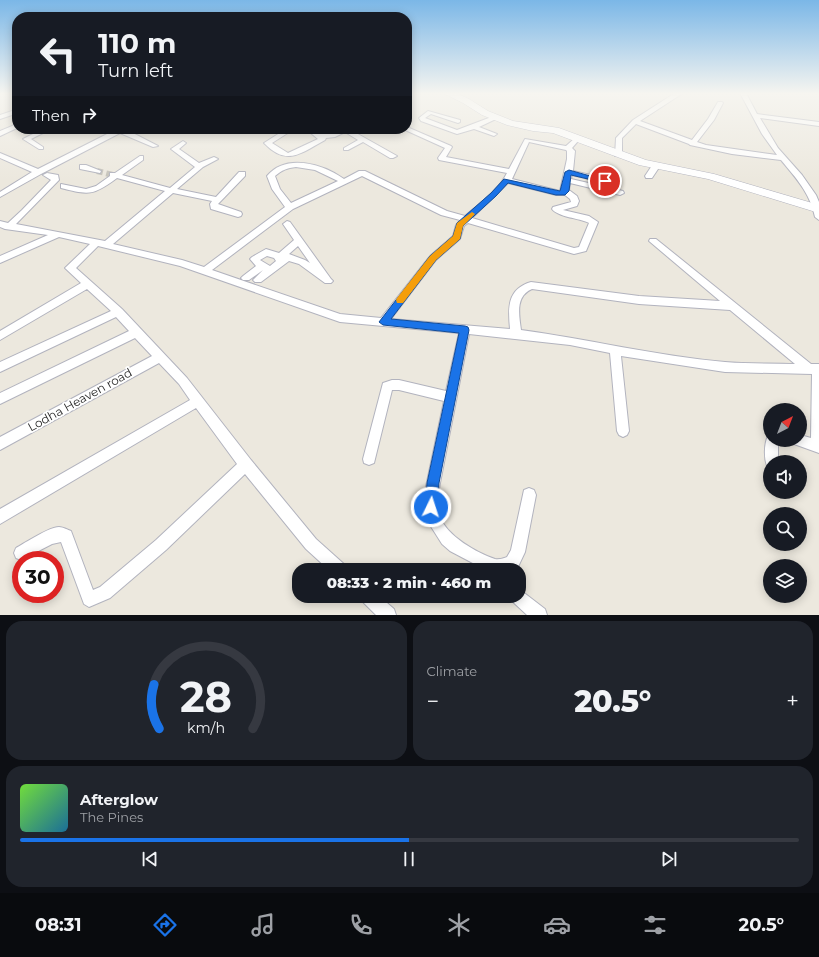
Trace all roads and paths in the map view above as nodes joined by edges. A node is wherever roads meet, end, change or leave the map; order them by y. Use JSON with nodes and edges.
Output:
{"nodes":[{"id":1,"x":634,"y":121,"type":"edge"},
{"id":2,"x":428,"y":122,"type":"edge"},
{"id":3,"x":486,"y":122,"type":"edge"},
{"id":4,"x":507,"y":122,"type":"edge"},
{"id":5,"x":636,"y":122,"type":"edge"},
{"id":6,"x":710,"y":122,"type":"edge"},
{"id":7,"x":759,"y":122,"type":"edge"},
{"id":8,"x":801,"y":122,"type":"edge"},
{"id":9,"x":819,"y":124,"type":"edge"},
{"id":10,"x":474,"y":127,"type":"junction"},
{"id":11,"x":12,"y":128,"type":"edge"},
{"id":12,"x":412,"y":132,"type":"edge"},
{"id":13,"x":0,"y":134,"type":"edge"},
{"id":14,"x":38,"y":134,"type":"edge"},
{"id":15,"x":113,"y":134,"type":"edge"},
{"id":16,"x":130,"y":134,"type":"edge"},
{"id":17,"x":282,"y":134,"type":"edge"},
{"id":18,"x":316,"y":134,"type":"edge"},
{"id":19,"x":320,"y":134,"type":"edge"},
{"id":20,"x":334,"y":134,"type":"edge"},
{"id":21,"x":352,"y":134,"type":"edge"},
{"id":22,"x":494,"y":134,"type":"dead end"},
{"id":23,"x":577,"y":139,"type":"junction"},
{"id":24,"x":363,"y":140,"type":"junction"},
{"id":25,"x":183,"y":143,"type":"dead end"},
{"id":26,"x":692,"y":144,"type":"junction"},
{"id":27,"x":155,"y":146,"type":"dead end"},
{"id":28,"x":41,"y":148,"type":"dead end"},
{"id":29,"x":568,"y":148,"type":"junction"},
{"id":30,"x":346,"y":149,"type":"dead end"},
{"id":31,"x":618,"y":154,"type":"junction"},
{"id":32,"x":0,"y":155,"type":"edge"},
{"id":33,"x":393,"y":156,"type":"dead end"},
{"id":34,"x":140,"y":158,"type":"dead end"},
{"id":35,"x":781,"y":158,"type":"junction"},
{"id":36,"x":214,"y":159,"type":"dead end"},
{"id":37,"x":200,"y":166,"type":"junction"},
{"id":38,"x":656,"y":166,"type":"junction"},
{"id":39,"x":83,"y":167,"type":"dead end"},
{"id":40,"x":97,"y":171,"type":"tunnel mouth"},
{"id":41,"x":38,"y":172,"type":"junction"},
{"id":42,"x":512,"y":172,"type":"junction"},
{"id":43,"x":242,"y":174,"type":"dead end"},
{"id":44,"x":47,"y":175,"type":"dead end"},
{"id":45,"x":115,"y":176,"type":"junction"},
{"id":46,"x":568,"y":176,"type":"junction"},
{"id":47,"x":608,"y":176,"type":"dead end"},
{"id":48,"x":649,"y":176,"type":"dead end"},
{"id":49,"x":506,"y":180,"type":"junction"},
{"id":50,"x":344,"y":182,"type":"junction"},
{"id":51,"x":64,"y":186,"type":"dead end"},
{"id":52,"x":170,"y":190,"type":"junction"},
{"id":53,"x":565,"y":191,"type":"junction"},
{"id":54,"x":620,"y":193,"type":"dead end"},
{"id":55,"x":0,"y":195,"type":"edge"},
{"id":56,"x":218,"y":200,"type":"junction"},
{"id":57,"x":290,"y":207,"type":"junction"},
{"id":58,"x":819,"y":212,"type":"edge"},
{"id":59,"x":238,"y":214,"type":"dead end"},
{"id":60,"x":466,"y":220,"type":"junction"},
{"id":61,"x":287,"y":224,"type":"dead end"},
{"id":62,"x":4,"y":225,"type":"edge"},
{"id":63,"x":57,"y":235,"type":"junction"},
{"id":64,"x":299,"y":241,"type":"junction"},
{"id":65,"x":653,"y":241,"type":"dead end"},
{"id":66,"x":101,"y":244,"type":"junction"},
{"id":67,"x":0,"y":260,"type":"edge"},
{"id":68,"x":278,"y":260,"type":"junction"},
{"id":69,"x":265,"y":266,"type":"junction"},
{"id":70,"x":205,"y":271,"type":"junction"},
{"id":71,"x":258,"y":280,"type":"dead end"},
{"id":72,"x":246,"y":282,"type":"junction"},
{"id":73,"x":87,"y":284,"type":"junction"},
{"id":74,"x":732,"y":306,"type":"junction"},
{"id":75,"x":118,"y":312,"type":"junction"},
{"id":76,"x":383,"y":322,"type":"junction"},
{"id":77,"x":465,"y":330,"type":"junction"},
{"id":78,"x":137,"y":332,"type":"junction"},
{"id":79,"x":516,"y":334,"type":"junction"},
{"id":80,"x":0,"y":336,"type":"edge"},
{"id":81,"x":616,"y":350,"type":"junction"},
{"id":82,"x":160,"y":357,"type":"junction"},
{"id":83,"x":0,"y":366,"type":"edge"},
{"id":84,"x":815,"y":370,"type":"edge"},
{"id":85,"x":451,"y":397,"type":"junction"},
{"id":86,"x":0,"y":400,"type":"edge"},
{"id":87,"x":198,"y":401,"type":"junction"},
{"id":88,"x":623,"y":431,"type":"dead end"},
{"id":89,"x":807,"y":443,"type":"edge"},
{"id":90,"x":0,"y":444,"type":"edge"},
{"id":91,"x":818,"y":447,"type":"edge"},
{"id":92,"x":369,"y":459,"type":"dead end"},
{"id":93,"x":246,"y":465,"type":"junction"},
{"id":94,"x":529,"y":495,"type":"dead end"},
{"id":95,"x":0,"y":517,"type":"edge"},
{"id":96,"x":25,"y":551,"type":"edge"},
{"id":97,"x":332,"y":563,"type":"edge"},
{"id":98,"x":485,"y":563,"type":"edge"},
{"id":99,"x":512,"y":563,"type":"edge"},
{"id":100,"x":375,"y":603,"type":"edge"},
{"id":101,"x":525,"y":603,"type":"edge"},
{"id":102,"x":388,"y":615,"type":"edge"},
{"id":103,"x":539,"y":615,"type":"edge"}],
"edges":[{"from":1,"to":31,"type":"street"},
{"from":2,"to":10,"type":"street"},
{"from":3,"to":10,"type":"street"},
{"from":4,"to":23,"type":"street"},
{"from":5,"to":26,"type":"street"},
{"from":6,"to":26,"type":"street"},
{"from":7,"to":35,"type":"street"},
{"from":8,"to":9,"type":"street"},
{"from":10,"to":22,"type":"street"},
{"from":11,"to":13,"type":"street"},
{"from":12,"to":42,"type":"street"},
{"from":14,"to":28,"type":"street"},
{"from":15,"to":41,"type":"street"},
{"from":16,"to":27,"type":"street"},
{"from":17,"to":18,"type":"street"},
{"from":19,"to":20,"type":"street"},
{"from":21,"to":24,"type":"street"},
{"from":23,"to":29,"type":"street"},
{"from":23,"to":31,"type":"street"},
{"from":24,"to":30,"type":"street"},
{"from":24,"to":33,"type":"street"},
{"from":25,"to":37,"type":"street"},
{"from":26,"to":35,"type":"street"},
{"from":29,"to":42,"type":"street"},
{"from":29,"to":46,"type":"street"},
{"from":31,"to":38,"type":"street"},
{"from":32,"to":41,"type":"street"},
{"from":34,"to":45,"type":"street"},
{"from":35,"to":58,"type":"street"},
{"from":36,"to":37,"type":"street"},
{"from":37,"to":52,"type":"street"},
{"from":38,"to":48,"type":"street"},
{"from":38,"to":58,"type":"street"},
{"from":39,"to":40,"type":"street"},
{"from":41,"to":55,"type":"street"},
{"from":42,"to":49,"type":"street"},
{"from":43,"to":56,"type":"street"},
{"from":44,"to":62,"type":"street"},
{"from":45,"to":51,"type":"street"},
{"from":45,"to":52,"type":"street"},
{"from":46,"to":47,"type":"street"},
{"from":46,"to":53,"type":"street"},
{"from":46,"to":54,"type":"street"},
{"from":49,"to":53,"type":"street"},
{"from":49,"to":60,"type":"street"},
{"from":50,"to":57,"type":"street"},
{"from":50,"to":57,"type":"street"},
{"from":50,"to":60,"type":"street"},
{"from":52,"to":56,"type":"street"},
{"from":52,"to":66,"type":"street"},
{"from":53,"to":60,"type":"street"},
{"from":56,"to":59,"type":"street"},
{"from":57,"to":70,"type":"street"},
{"from":60,"to":76,"type":"street"},
{"from":61,"to":64,"type":"street"},
{"from":62,"to":63,"type":"street"},
{"from":63,"to":66,"type":"street"},
{"from":63,"to":67,"type":"street"},
{"from":64,"to":68,"type":"street"},
{"from":64,"to":68,"type":"street"},
{"from":65,"to":74,"type":"street"},
{"from":66,"to":70,"type":"street"},
{"from":66,"to":73,"type":"street"},
{"from":68,"to":69,"type":"street"},
{"from":68,"to":69,"type":"street"},
{"from":68,"to":71,"type":"street"},
{"from":69,"to":72,"type":"street"},
{"from":70,"to":72,"type":"street"},
{"from":72,"to":76,"type":"street"},
{"from":73,"to":75,"type":"street"},
{"from":73,"to":80,"type":"street"},
{"from":74,"to":79,"type":"street"},
{"from":74,"to":84,"type":"street"},
{"from":75,"to":78,"type":"street"},
{"from":75,"to":83,"type":"street"},
{"from":76,"to":77,"type":"street"},
{"from":77,"to":79,"type":"street"},
{"from":77,"to":85,"type":"street"},
{"from":78,"to":82,"type":"street"},
{"from":78,"to":86,"type":"street"},
{"from":79,"to":81,"type":"street"},
{"from":81,"to":84,"type":"street"},
{"from":81,"to":88,"type":"street"},
{"from":82,"to":87,"type":"street"},
{"from":82,"to":90,"type":"street","name":"Lodha Heaven road"},
{"from":84,"to":91,"type":"street"},
{"from":85,"to":92,"type":"street"},
{"from":85,"to":98,"type":"street"},
{"from":87,"to":93,"type":"street"},
{"from":87,"to":95,"type":"street"},
{"from":89,"to":91,"type":"street"},
{"from":93,"to":96,"type":"street"},
{"from":93,"to":97,"type":"street"},
{"from":94,"to":99,"type":"street"},
{"from":100,"to":102,"type":"street"},
{"from":101,"to":103,"type":"street"}]}
